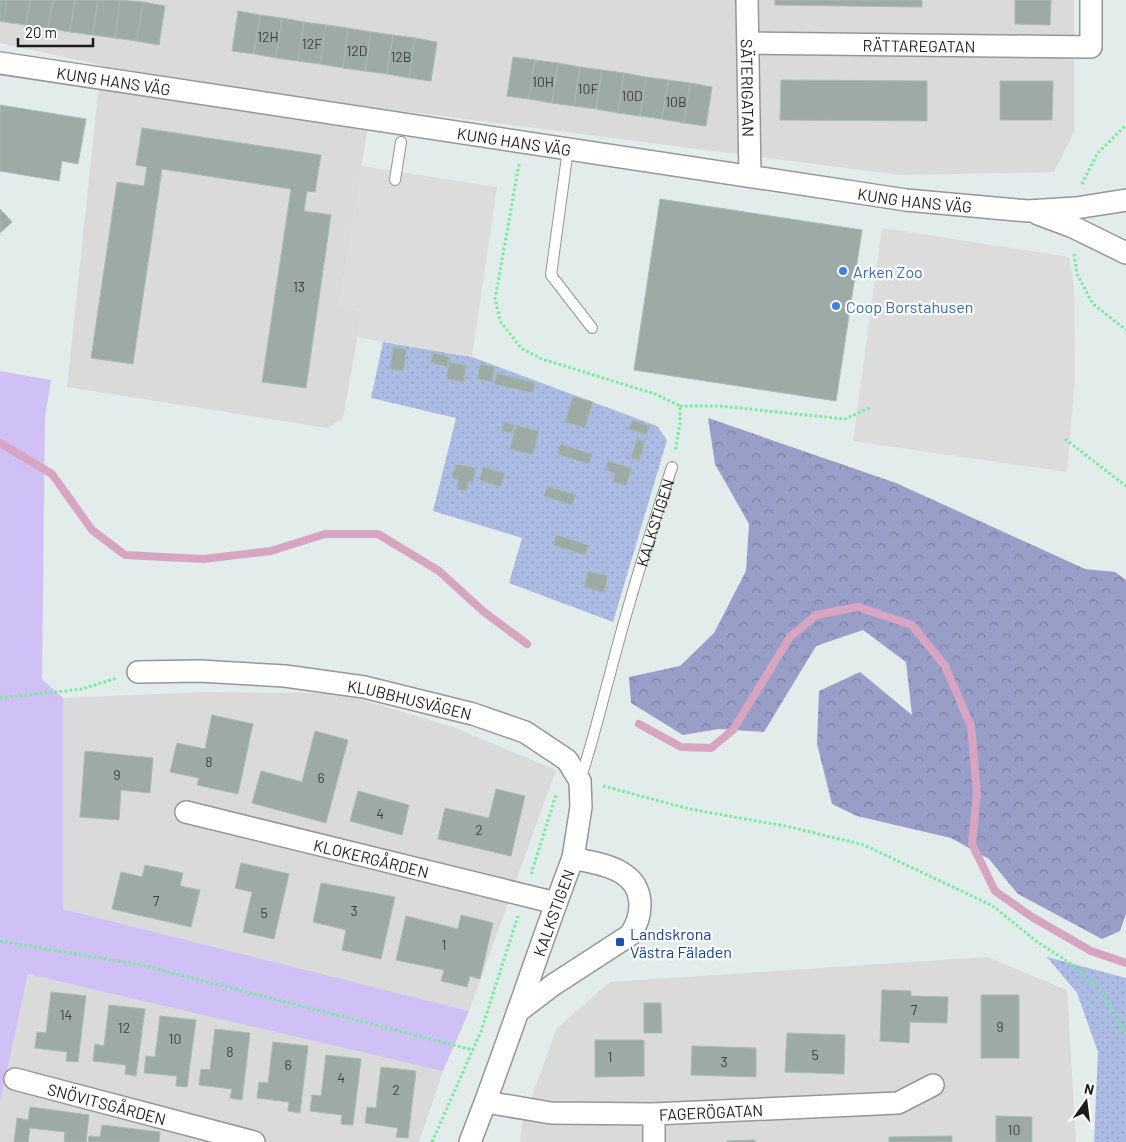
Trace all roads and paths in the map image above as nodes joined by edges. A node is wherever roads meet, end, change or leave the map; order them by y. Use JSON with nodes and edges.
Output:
{"nodes":[{"id":1,"x":747,"y":0,"type":"edge"},
{"id":2,"x":1091,"y":0,"type":"edge"},
{"id":3,"x":748,"y":43,"type":"junction"},
{"id":4,"x":0,"y":63,"type":"edge"},
{"id":5,"x":1126,"y":125,"type":"edge"},
{"id":6,"x":401,"y":142,"type":"dead end"},
{"id":7,"x":568,"y":149,"type":"junction"},
{"id":8,"x":750,"y":176,"type":"junction"},
{"id":9,"x":395,"y":180,"type":"dead end"},
{"id":10,"x":1126,"y":200,"type":"edge"},
{"id":11,"x":1075,"y":217,"type":"junction"},
{"id":12,"x":1126,"y":253,"type":"edge"},
{"id":13,"x":592,"y":328,"type":"dead end"},
{"id":14,"x":1126,"y":330,"type":"edge"},
{"id":15,"x":680,"y":406,"type":"dead end"},
{"id":16,"x":871,"y":407,"type":"dead end"},
{"id":17,"x":1065,"y":439,"type":"dead end"},
{"id":18,"x":672,"y":467,"type":"dead end"},
{"id":19,"x":1126,"y":486,"type":"edge"},
{"id":20,"x":138,"y":672,"type":"joint"},
{"id":21,"x":0,"y":698,"type":"edge"},
{"id":22,"x":567,"y":760,"type":"junction"},
{"id":23,"x":580,"y":781,"type":"junction"},
{"id":24,"x":186,"y":812,"type":"dead end"},
{"id":25,"x":573,"y":858,"type":"junction"},
{"id":26,"x":524,"y":895,"type":"junction"},
{"id":27,"x":556,"y":903,"type":"junction"},
{"id":28,"x":0,"y":941,"type":"edge"},
{"id":29,"x":520,"y":1010,"type":"junction"},
{"id":30,"x":1126,"y":1036,"type":"edge"},
{"id":31,"x":473,"y":1050,"type":"junction"},
{"id":32,"x":16,"y":1079,"type":"dead end"},
{"id":33,"x":933,"y":1085,"type":"dead end"},
{"id":34,"x":486,"y":1102,"type":"junction"},
{"id":35,"x":654,"y":1114,"type":"junction"},
{"id":36,"x":197,"y":1135,"type":"edge"},
{"id":37,"x":254,"y":1142,"type":"edge"},
{"id":38,"x":432,"y":1142,"type":"edge"},
{"id":39,"x":470,"y":1142,"type":"edge"},
{"id":40,"x":654,"y":1142,"type":"edge"}],
"edges":[{"from":1,"to":3,"type":"street","name":"SÄTERIGATAN"},
{"from":2,"to":3,"type":"street","name":"RÄTTAREGATAN"},
{"from":3,"to":8,"type":"street","name":"SÄTERIGATAN"},
{"from":4,"to":7,"type":"street","name":"KUNG HANS VÄG"},
{"from":5,"to":11,"type":"path"},
{"from":6,"to":9,"type":"lane"},
{"from":7,"to":8,"type":"street","name":"KUNG HANS VÄG"},
{"from":7,"to":13,"type":"lane"},
{"from":8,"to":11,"type":"street","name":"KUNG HANS VÄG"},
{"from":10,"to":11,"type":"street","name":"KUNG HANS VÄG"},
{"from":11,"to":12,"type":"street","name":"KUNG HANS VÄG"},
{"from":11,"to":14,"type":"path"},
{"from":15,"to":16,"type":"path"},
{"from":17,"to":19,"type":"path"},
{"from":18,"to":23,"type":"lane","name":"KALKSTIGEN"},
{"from":20,"to":21,"type":"path"},
{"from":20,"to":22,"type":"street","name":"KLUBBHUSVÄGEN"},
{"from":22,"to":23,"type":"street","name":"KLUBBHUSVÄGEN"},
{"from":22,"to":26,"type":"path"},
{"from":23,"to":25,"type":"street","name":"KLUBBHUSVÄGEN"},
{"from":23,"to":30,"type":"path"},
{"from":24,"to":26,"type":"street","name":"KLOKERGÅRDEN"},
{"from":25,"to":27,"type":"street","name":"KALKSTIGEN"},
{"from":25,"to":29,"type":"street","name":"KALKSTIGEN"},
{"from":26,"to":27,"type":"street","name":"KLOKERGÅRDEN"},
{"from":26,"to":31,"type":"path"},
{"from":27,"to":29,"type":"street","name":"KALKSTIGEN"},
{"from":28,"to":31,"type":"path"},
{"from":29,"to":34,"type":"street","name":"KALKSTIGEN"},
{"from":31,"to":38,"type":"path"},
{"from":32,"to":36,"type":"street","name":"SNÖVITSGÅRDEN"},
{"from":33,"to":35,"type":"street","name":"FAGERÖGATAN"},
{"from":34,"to":35,"type":"street","name":"FAGERÖGATAN"},
{"from":34,"to":39,"type":"street","name":"KALKSTIGEN"},
{"from":35,"to":40,"type":"street"},
{"from":36,"to":37,"type":"street","name":"SNÖVITSGÅRDEN"}]}
